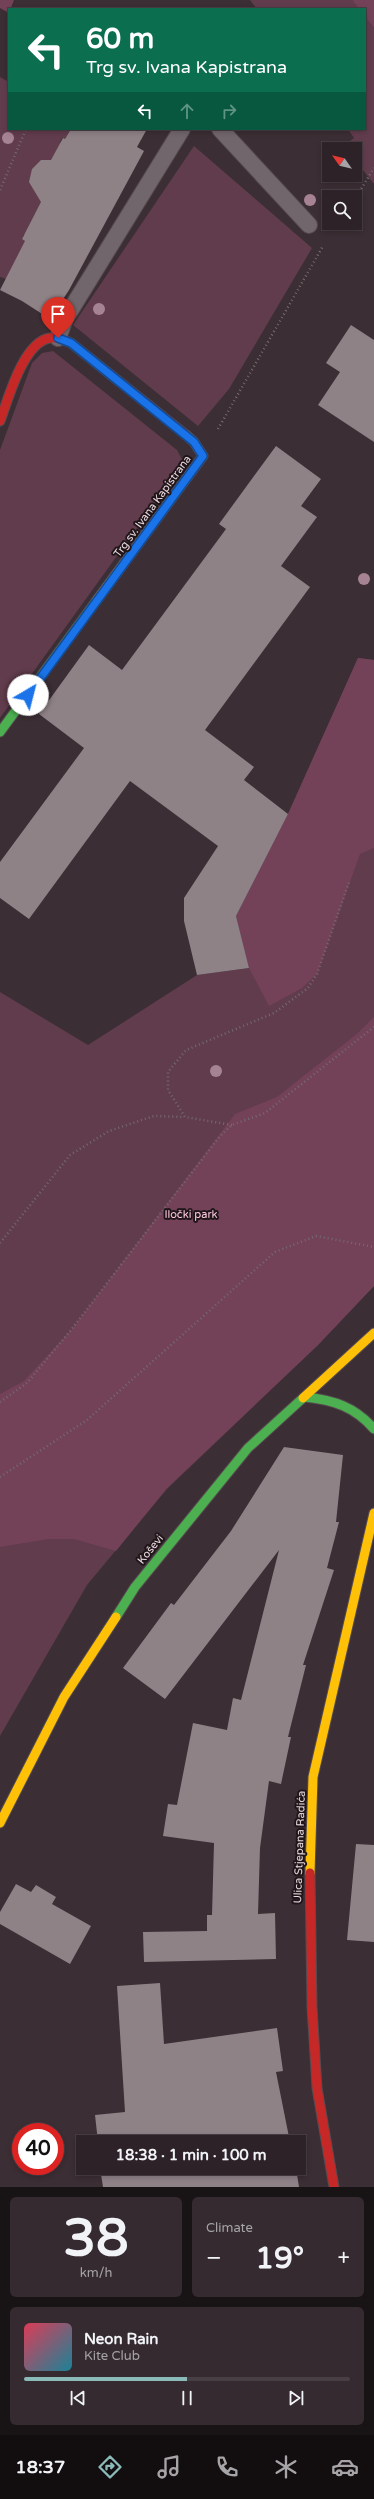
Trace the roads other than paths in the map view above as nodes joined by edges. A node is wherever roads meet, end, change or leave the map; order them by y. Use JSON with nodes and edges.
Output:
{"nodes":[{"id":1,"x":181,"y":130,"type":"edge"},
{"id":2,"x":221,"y":130,"type":"edge"},
{"id":3,"x":309,"y":225,"type":"dead end"},
{"id":4,"x":58,"y":338,"type":"junction"},
{"id":5,"x":0,"y":421,"type":"edge"},
{"id":6,"x":0,"y":732,"type":"edge"},
{"id":7,"x":374,"y":1333,"type":"edge"},
{"id":8,"x":305,"y":1397,"type":"junction"},
{"id":9,"x":374,"y":1429,"type":"edge"},
{"id":10,"x":374,"y":1513,"type":"edge"},
{"id":11,"x":0,"y":1823,"type":"edge"},
{"id":12,"x":334,"y":2187,"type":"edge"}],
"edges":[{"from":1,"to":4,"type":"lane"},
{"from":2,"to":3,"type":"lane"},
{"from":4,"to":5,"type":"street"},
{"from":4,"to":6,"type":"street","name":"Trg sv. Ivana Kapistrana"},
{"from":7,"to":8,"type":"street","name":"Koševi"},
{"from":8,"to":9,"type":"street"},
{"from":8,"to":11,"type":"street","name":"Koševi"},
{"from":10,"to":12,"type":"street","name":"Ulica Stjepana Radića"}]}
